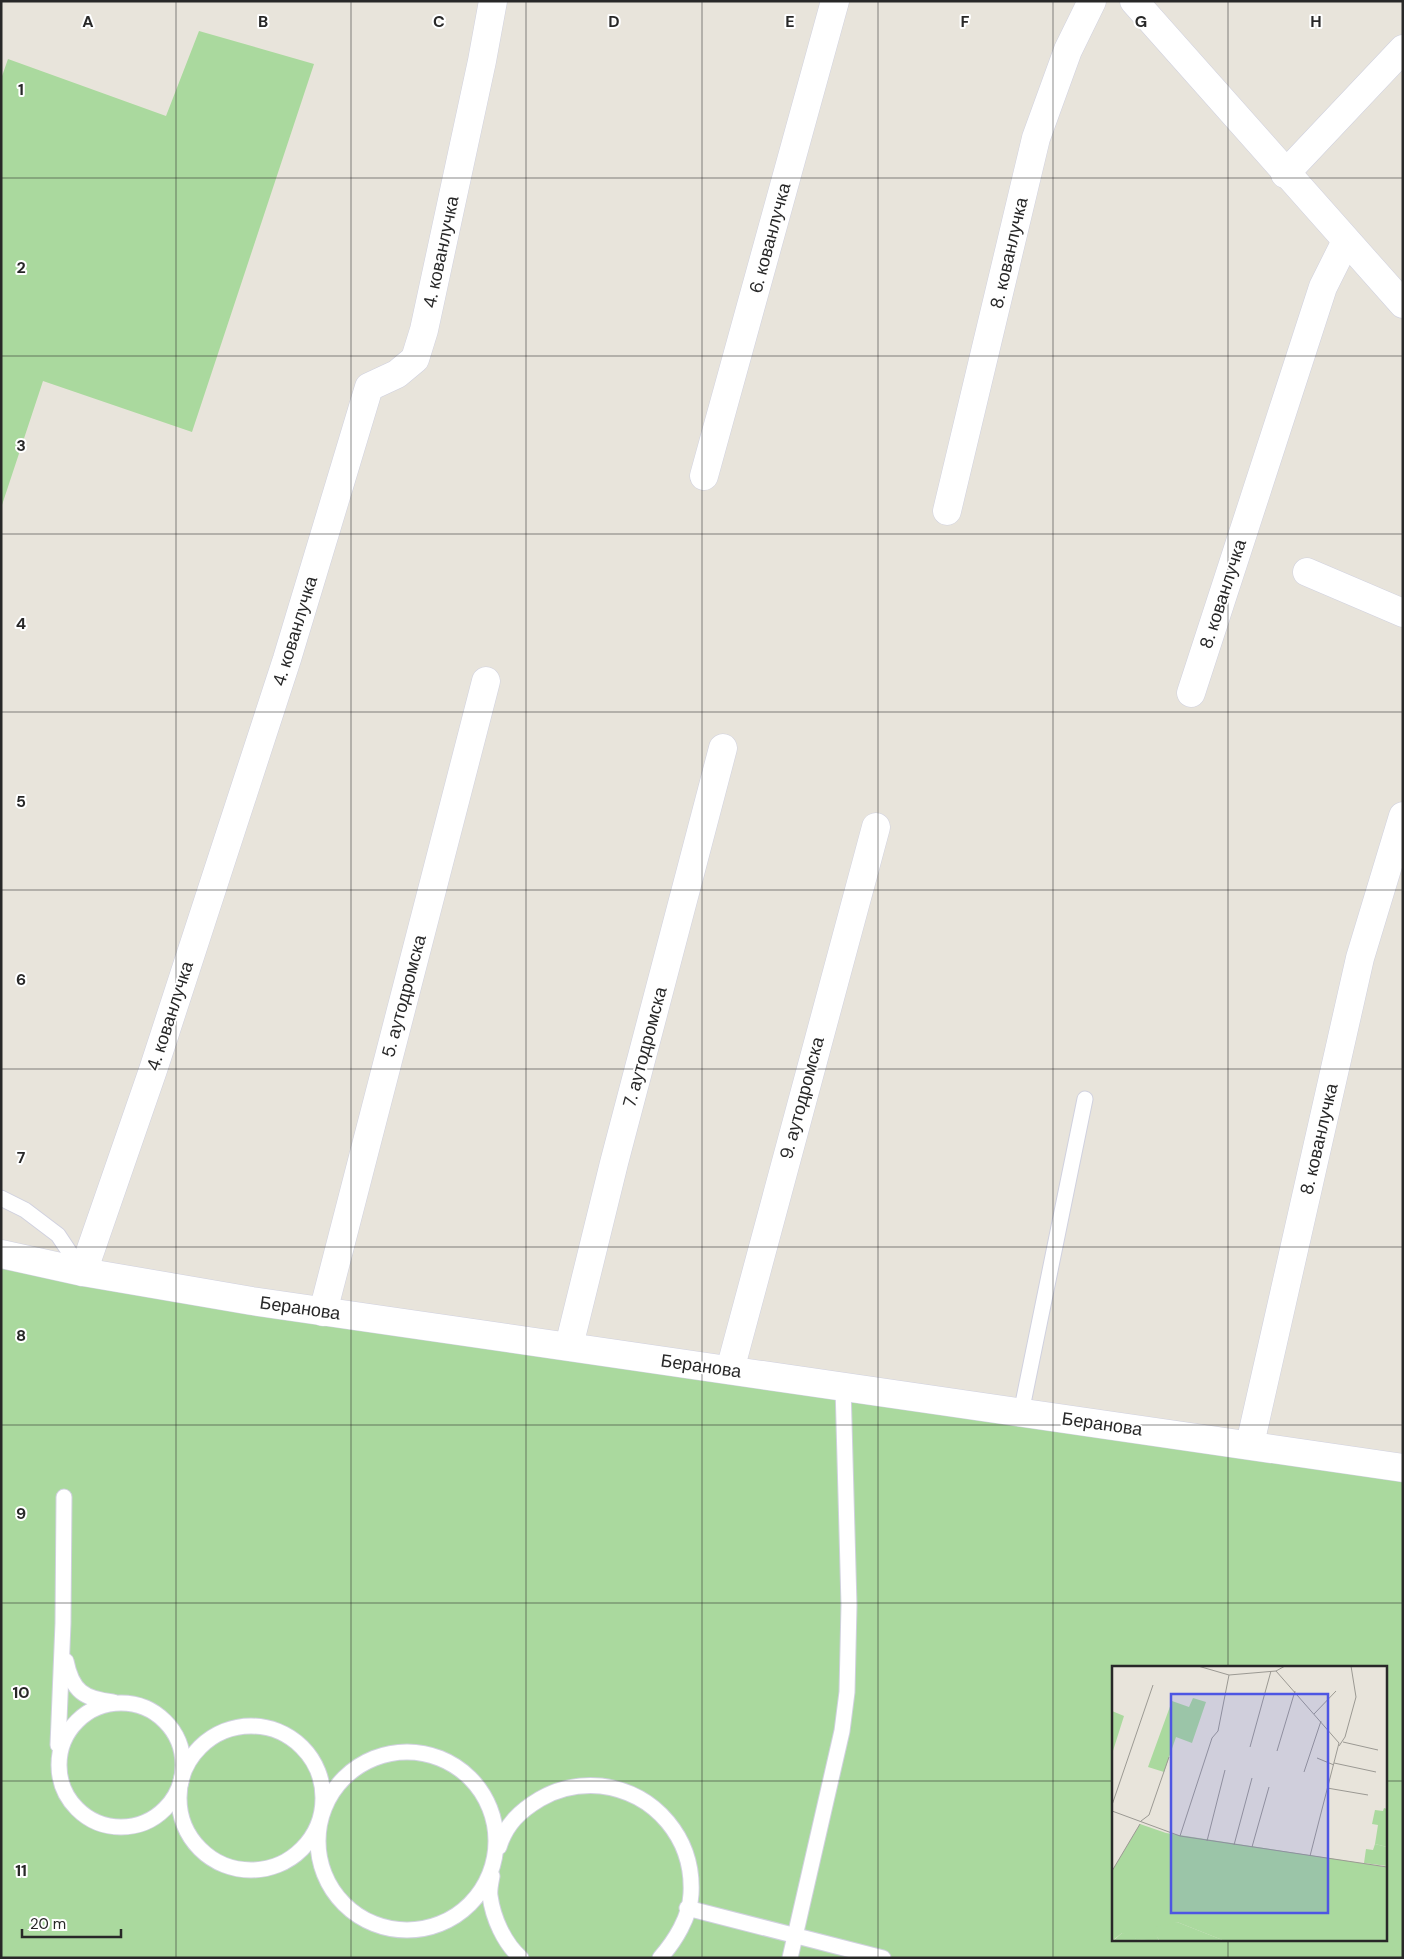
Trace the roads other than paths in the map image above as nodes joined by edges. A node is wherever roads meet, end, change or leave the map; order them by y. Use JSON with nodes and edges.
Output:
{"nodes":[{"id":1,"x":493,"y":1,"type":"edge"},
{"id":2,"x":835,"y":1,"type":"edge"},
{"id":3,"x":1092,"y":1,"type":"edge"},
{"id":4,"x":1134,"y":1,"type":"edge"},
{"id":5,"x":1403,"y":49,"type":"edge"},
{"id":6,"x":1285,"y":174,"type":"junction"},
{"id":7,"x":1346,"y":241,"type":"junction"},
{"id":8,"x":1403,"y":304,"type":"edge"},
{"id":9,"x":704,"y":476,"type":"dead end"},
{"id":10,"x":947,"y":511,"type":"dead end"},
{"id":11,"x":1307,"y":572,"type":"dead end"},
{"id":12,"x":1403,"y":613,"type":"edge"},
{"id":13,"x":486,"y":681,"type":"dead end"},
{"id":14,"x":1192,"y":693,"type":"dead end"},
{"id":15,"x":723,"y":748,"type":"dead end"},
{"id":16,"x":876,"y":827,"type":"dead end"},
{"id":17,"x":1401,"y":830,"type":"edge"},
{"id":18,"x":1085,"y":1099,"type":"dead end"},
{"id":19,"x":1,"y":1198,"type":"edge"},
{"id":20,"x":1,"y":1254,"type":"edge"},
{"id":21,"x":83,"y":1272,"type":"junction"},
{"id":22,"x":323,"y":1312,"type":"junction"},
{"id":23,"x":569,"y":1346,"type":"junction"},
{"id":24,"x":730,"y":1370,"type":"junction"},
{"id":25,"x":843,"y":1386,"type":"junction"},
{"id":26,"x":1021,"y":1413,"type":"junction"},
{"id":27,"x":1250,"y":1444,"type":"junction"},
{"id":28,"x":1403,"y":1468,"type":"edge"},
{"id":29,"x":64,"y":1497,"type":"dead end"},
{"id":30,"x":63,"y":1623,"type":"junction"},
{"id":31,"x":127,"y":1703,"type":"junction"},
{"id":32,"x":58,"y":1759,"type":"junction"},
{"id":33,"x":183,"y":1772,"type":"junction"},
{"id":34,"x":319,"y":1826,"type":"junction"},
{"id":35,"x":494,"y":1863,"type":"junction"},
{"id":36,"x":687,"y":1908,"type":"junction"},
{"id":37,"x":796,"y":1935,"type":"junction"},
{"id":38,"x":521,"y":1958,"type":"edge"},
{"id":39,"x":660,"y":1958,"type":"edge"},
{"id":40,"x":790,"y":1958,"type":"edge"},
{"id":41,"x":883,"y":1958,"type":"edge"}],
"edges":[{"from":1,"to":21,"type":"street","name":"4. кованлучка"},
{"from":2,"to":9,"type":"street","name":"6. кованлучка"},
{"from":3,"to":10,"type":"street","name":"8. кованлучка"},
{"from":4,"to":6,"type":"street"},
{"from":5,"to":6,"type":"street"},
{"from":6,"to":7,"type":"street"},
{"from":7,"to":8,"type":"street"},
{"from":7,"to":14,"type":"street","name":"8. кованлучка"},
{"from":11,"to":12,"type":"street"},
{"from":13,"to":22,"type":"street","name":"5. аутодромска"},
{"from":15,"to":23,"type":"street","name":"7. аутодромска"},
{"from":16,"to":24,"type":"street","name":"9. аутодромска"},
{"from":17,"to":27,"type":"street","name":"8. кованлучка"},
{"from":18,"to":26,"type":"lane"},
{"from":19,"to":21,"type":"lane"},
{"from":20,"to":21,"type":"street","name":"Беранова"},
{"from":21,"to":22,"type":"street","name":"Беранова"},
{"from":22,"to":23,"type":"street","name":"Беранова"},
{"from":23,"to":24,"type":"street","name":"Беранова"},
{"from":24,"to":25,"type":"street","name":"Беранова"},
{"from":25,"to":26,"type":"street","name":"Беранова"},
{"from":25,"to":37,"type":"lane"},
{"from":26,"to":27,"type":"street","name":"Беранова"},
{"from":27,"to":28,"type":"street","name":"Беранова"},
{"from":29,"to":30,"type":"lane"},
{"from":30,"to":31,"type":"lane"},
{"from":30,"to":32,"type":"lane"},
{"from":31,"to":32,"type":"lane"},
{"from":31,"to":33,"type":"lane"},
{"from":32,"to":33,"type":"lane"},
{"from":33,"to":34,"type":"lane"},
{"from":33,"to":34,"type":"lane"},
{"from":34,"to":35,"type":"lane"},
{"from":34,"to":35,"type":"lane"},
{"from":35,"to":36,"type":"lane"},
{"from":35,"to":38,"type":"lane"},
{"from":36,"to":37,"type":"lane"},
{"from":36,"to":39,"type":"lane"},
{"from":37,"to":40,"type":"lane"},
{"from":37,"to":41,"type":"lane"}]}
